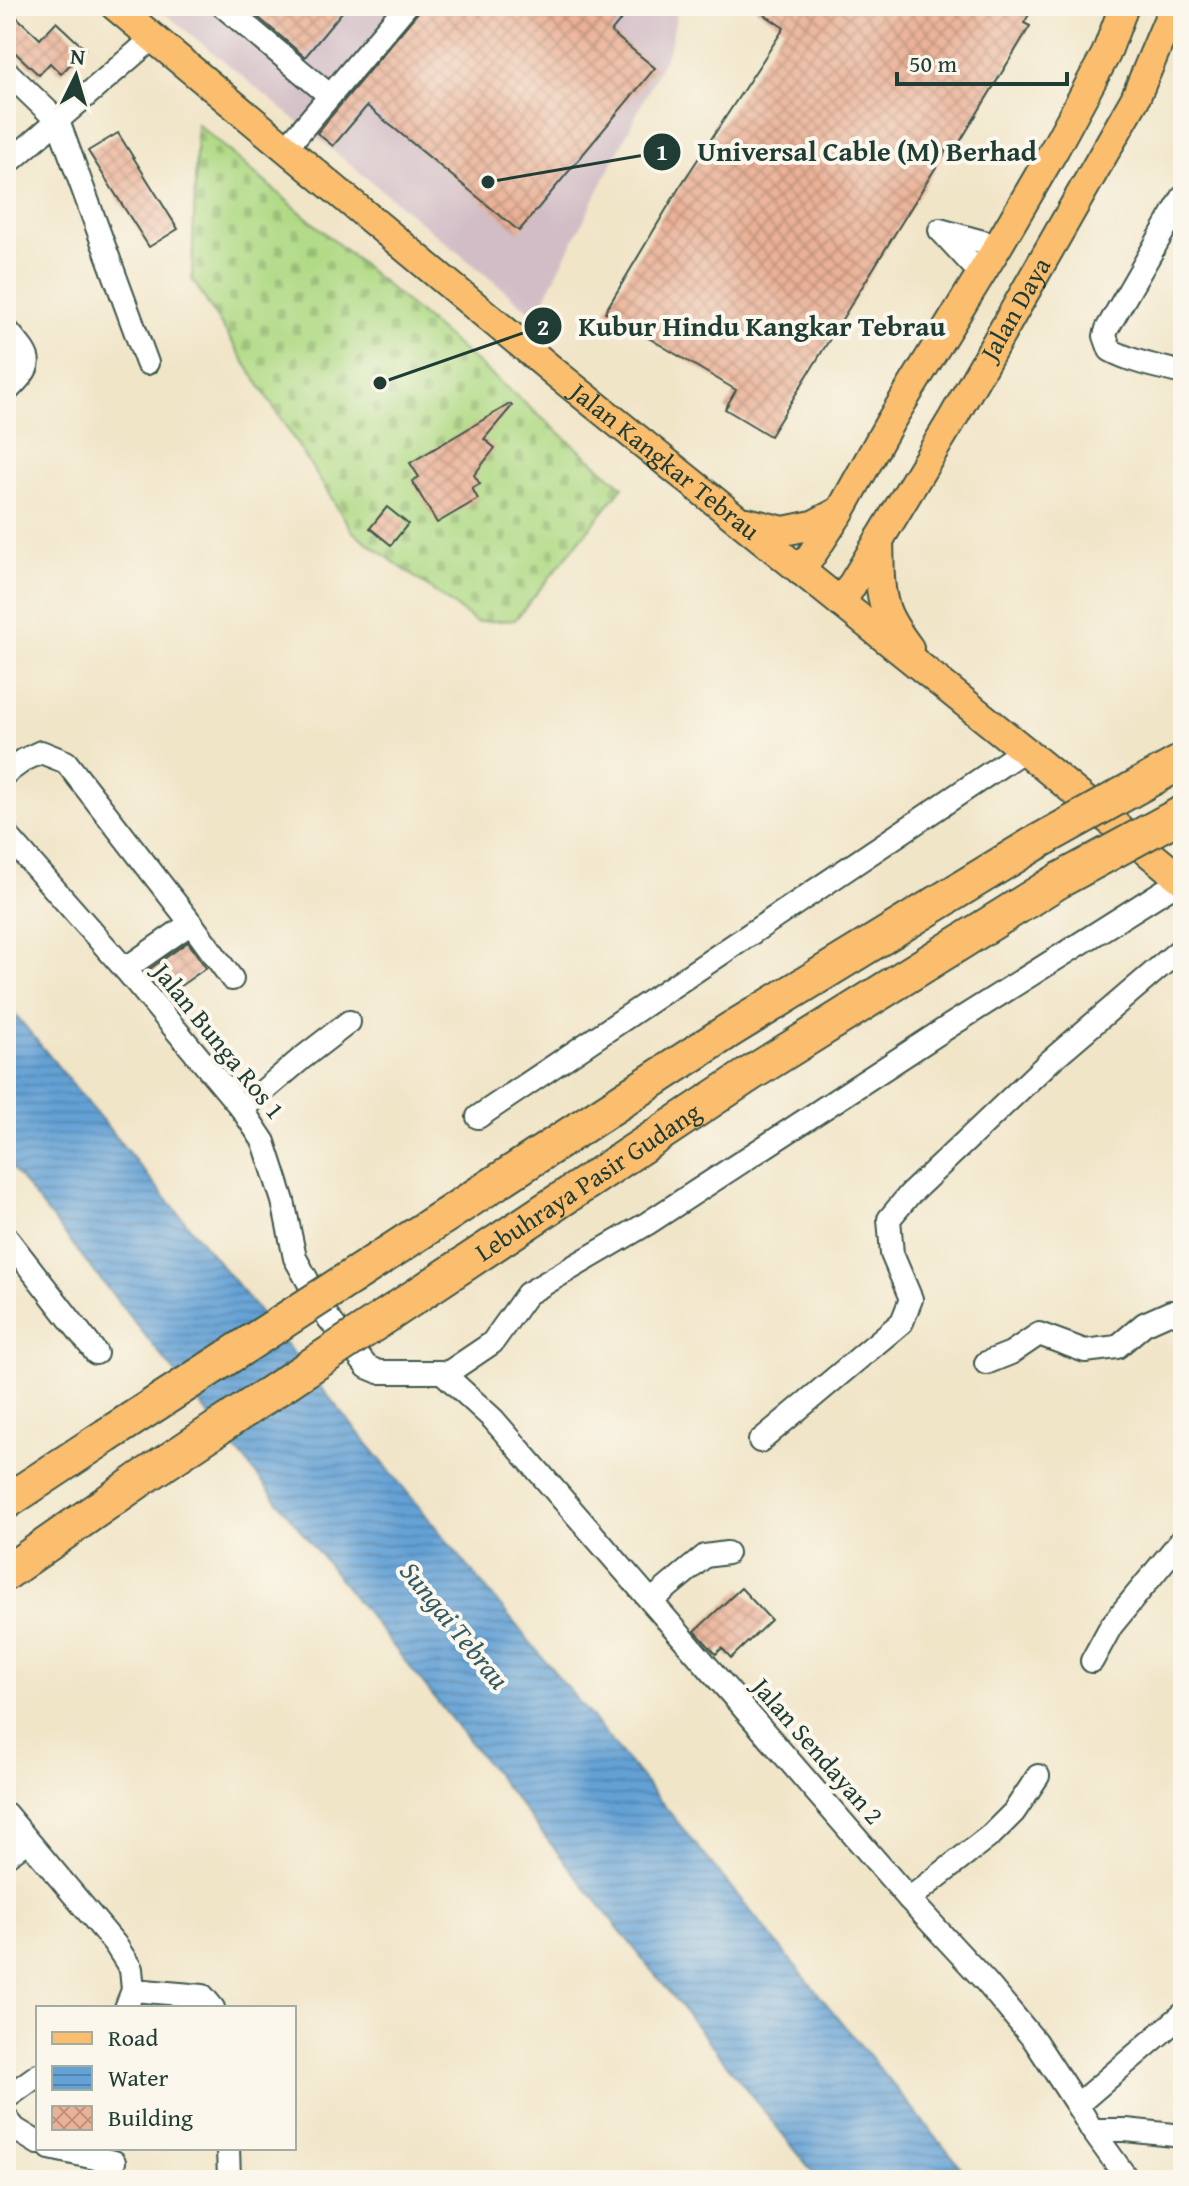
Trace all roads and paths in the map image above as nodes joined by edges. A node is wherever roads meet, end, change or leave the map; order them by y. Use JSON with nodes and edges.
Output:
{"nodes":[{"id":1,"x":115,"y":6,"type":"edge"},
{"id":2,"x":223,"y":6,"type":"edge"},
{"id":3,"x":406,"y":6,"type":"edge"},
{"id":4,"x":1124,"y":6,"type":"edge"},
{"id":5,"x":1174,"y":6,"type":"edge"},
{"id":6,"x":153,"y":38,"type":"junction"},
{"id":7,"x":6,"y":71,"type":"edge"},
{"id":8,"x":329,"y":95,"type":"junction"},
{"id":9,"x":58,"y":121,"type":"junction"},
{"id":10,"x":286,"y":148,"type":"junction"},
{"id":11,"x":1054,"y":150,"type":"junction"},
{"id":12,"x":6,"y":165,"type":"edge"},
{"id":13,"x":1183,"y":197,"type":"edge"},
{"id":14,"x":1076,"y":200,"type":"junction"},
{"id":15,"x":998,"y":246,"type":"junction"},
{"id":16,"x":980,"y":273,"type":"junction"},
{"id":17,"x":6,"y":329,"type":"edge"},
{"id":18,"x":147,"y":363,"type":"dead end"},
{"id":19,"x":1183,"y":373,"type":"edge"},
{"id":20,"x":6,"y":392,"type":"edge"},
{"id":21,"x":841,"y":510,"type":"junction"},
{"id":22,"x":738,"y":520,"type":"junction"},
{"id":23,"x":879,"y":540,"type":"junction"},
{"id":24,"x":801,"y":571,"type":"junction"},
{"id":25,"x":841,"y":603,"type":"junction"},
{"id":26,"x":922,"y":668,"type":"junction"},
{"id":27,"x":1024,"y":750,"type":"junction"},
{"id":28,"x":1183,"y":761,"type":"edge"},
{"id":29,"x":6,"y":773,"type":"edge"},
{"id":30,"x":1183,"y":813,"type":"edge"},
{"id":31,"x":6,"y":834,"type":"edge"},
{"id":32,"x":1182,"y":880,"type":"edge"},
{"id":33,"x":191,"y":923,"type":"junction"},
{"id":34,"x":1183,"y":947,"type":"edge"},
{"id":35,"x":125,"y":969,"type":"junction"},
{"id":36,"x":232,"y":979,"type":"dead end"},
{"id":37,"x":349,"y":1022,"type":"dead end"},
{"id":38,"x":242,"y":1109,"type":"junction"},
{"id":39,"x":478,"y":1117,"type":"dead end"},
{"id":40,"x":6,"y":1237,"type":"edge"},
{"id":41,"x":1183,"y":1317,"type":"edge"},
{"id":42,"x":96,"y":1353,"type":"dead end"},
{"id":43,"x":986,"y":1363,"type":"dead end"},
{"id":44,"x":446,"y":1374,"type":"junction"},
{"id":45,"x":760,"y":1441,"type":"dead end"},
{"id":46,"x":6,"y":1502,"type":"edge"},
{"id":47,"x":1183,"y":1538,"type":"edge"},
{"id":48,"x":727,"y":1553,"type":"dead end"},
{"id":49,"x":6,"y":1573,"type":"edge"},
{"id":50,"x":651,"y":1601,"type":"junction"},
{"id":51,"x":1092,"y":1661,"type":"dead end"},
{"id":52,"x":1038,"y":1776,"type":"dead end"},
{"id":53,"x":6,"y":1814,"type":"edge"},
{"id":54,"x":27,"y":1841,"type":"junction"},
{"id":55,"x":6,"y":1856,"type":"edge"},
{"id":56,"x":909,"y":1899,"type":"junction"},
{"id":57,"x":130,"y":1999,"type":"edge"},
{"id":58,"x":211,"y":2006,"type":"edge"},
{"id":59,"x":1183,"y":2014,"type":"edge"},
{"id":60,"x":36,"y":2076,"type":"edge"},
{"id":61,"x":6,"y":2098,"type":"edge"},
{"id":62,"x":1077,"y":2105,"type":"junction"},
{"id":63,"x":6,"y":2118,"type":"edge"},
{"id":64,"x":1092,"y":2130,"type":"junction"},
{"id":65,"x":1183,"y":2136,"type":"edge"},
{"id":66,"x":36,"y":2142,"type":"edge"},
{"id":67,"x":59,"y":2150,"type":"edge"},
{"id":68,"x":228,"y":2150,"type":"edge"},
{"id":69,"x":114,"y":2162,"type":"dead end"},
{"id":70,"x":229,"y":2180,"type":"edge"},
{"id":71,"x":1128,"y":2180,"type":"edge"}],
"edges":[{"from":1,"to":6,"type":"main road","name":"Jalan Kangkar Tebrau"},
{"from":2,"to":8,"type":"street"},
{"from":3,"to":8,"type":"street"},
{"from":4,"to":11,"type":"main road","name":"Jalan Daya"},
{"from":5,"to":14,"type":"main road","name":"Jalan Daya"},
{"from":6,"to":9,"type":"street"},
{"from":6,"to":10,"type":"main road","name":"Jalan Kangkar Tebrau"},
{"from":7,"to":9,"type":"street"},
{"from":8,"to":10,"type":"street"},
{"from":9,"to":12,"type":"street"},
{"from":9,"to":18,"type":"street"},
{"from":10,"to":22,"type":"main road","name":"Jalan Kangkar Tebrau"},
{"from":11,"to":14,"type":"main road"},
{"from":11,"to":15,"type":"main road","name":"Jalan Daya"},
{"from":13,"to":19,"type":"street"},
{"from":14,"to":23,"type":"main road","name":"Jalan Daya"},
{"from":15,"to":16,"type":"main road","name":"Jalan Daya"},
{"from":15,"to":16,"type":"street"},
{"from":16,"to":21,"type":"main road","name":"Jalan Daya"},
{"from":17,"to":20,"type":"street"},
{"from":21,"to":22,"type":"main road"},
{"from":21,"to":24,"type":"main road","name":"Jalan Daya"},
{"from":22,"to":24,"type":"main road","name":"Jalan Kangkar Tebrau"},
{"from":23,"to":25,"type":"main road","name":"Jalan Daya"},
{"from":23,"to":26,"type":"main road"},
{"from":24,"to":25,"type":"main road","name":"Jalan Kangkar Tebrau"},
{"from":25,"to":26,"type":"main road","name":"Jalan Kangkar Tebrau"},
{"from":26,"to":27,"type":"main road","name":"Jalan Kangkar Tebrau"},
{"from":27,"to":32,"type":"main road","name":"Jalan Kangkar Tebrau"},
{"from":27,"to":39,"type":"street"},
{"from":28,"to":46,"type":"highway","name":"Lebuhraya Pasir Gudang","bridge":true},
{"from":29,"to":33,"type":"street"},
{"from":30,"to":49,"type":"highway","name":"Lebuhraya Pasir Gudang","bridge":true},
{"from":31,"to":35,"type":"street","name":"Jalan Bunga Ros 1"},
{"from":32,"to":44,"type":"street"},
{"from":33,"to":35,"type":"street"},
{"from":33,"to":36,"type":"street"},
{"from":34,"to":45,"type":"street"},
{"from":35,"to":38,"type":"street","name":"Jalan Bunga Ros 1"},
{"from":37,"to":38,"type":"street"},
{"from":38,"to":44,"type":"street","name":"Jalan Bunga Ros 1"},
{"from":40,"to":42,"type":"street"},
{"from":41,"to":43,"type":"street"},
{"from":44,"to":50,"type":"street","name":"Jalan Sendayan 2"},
{"from":47,"to":51,"type":"street"},
{"from":48,"to":50,"type":"street"},
{"from":50,"to":56,"type":"street","name":"Jalan Sendayan 2"},
{"from":52,"to":56,"type":"street"},
{"from":53,"to":54,"type":"street"},
{"from":54,"to":55,"type":"street"},
{"from":54,"to":57,"type":"street"},
{"from":56,"to":62,"type":"street","name":"Jalan Sendayan 2"},
{"from":57,"to":58,"type":"street"},
{"from":59,"to":62,"type":"street"},
{"from":60,"to":61,"type":"street"},
{"from":62,"to":64,"type":"street","name":"Jalan Sendayan 2"},
{"from":63,"to":66,"type":"street"},
{"from":64,"to":65,"type":"street"},
{"from":64,"to":71,"type":"street","name":"Jalan Sendayan 2"},
{"from":67,"to":69,"type":"street"},
{"from":68,"to":70,"type":"street"}]}
